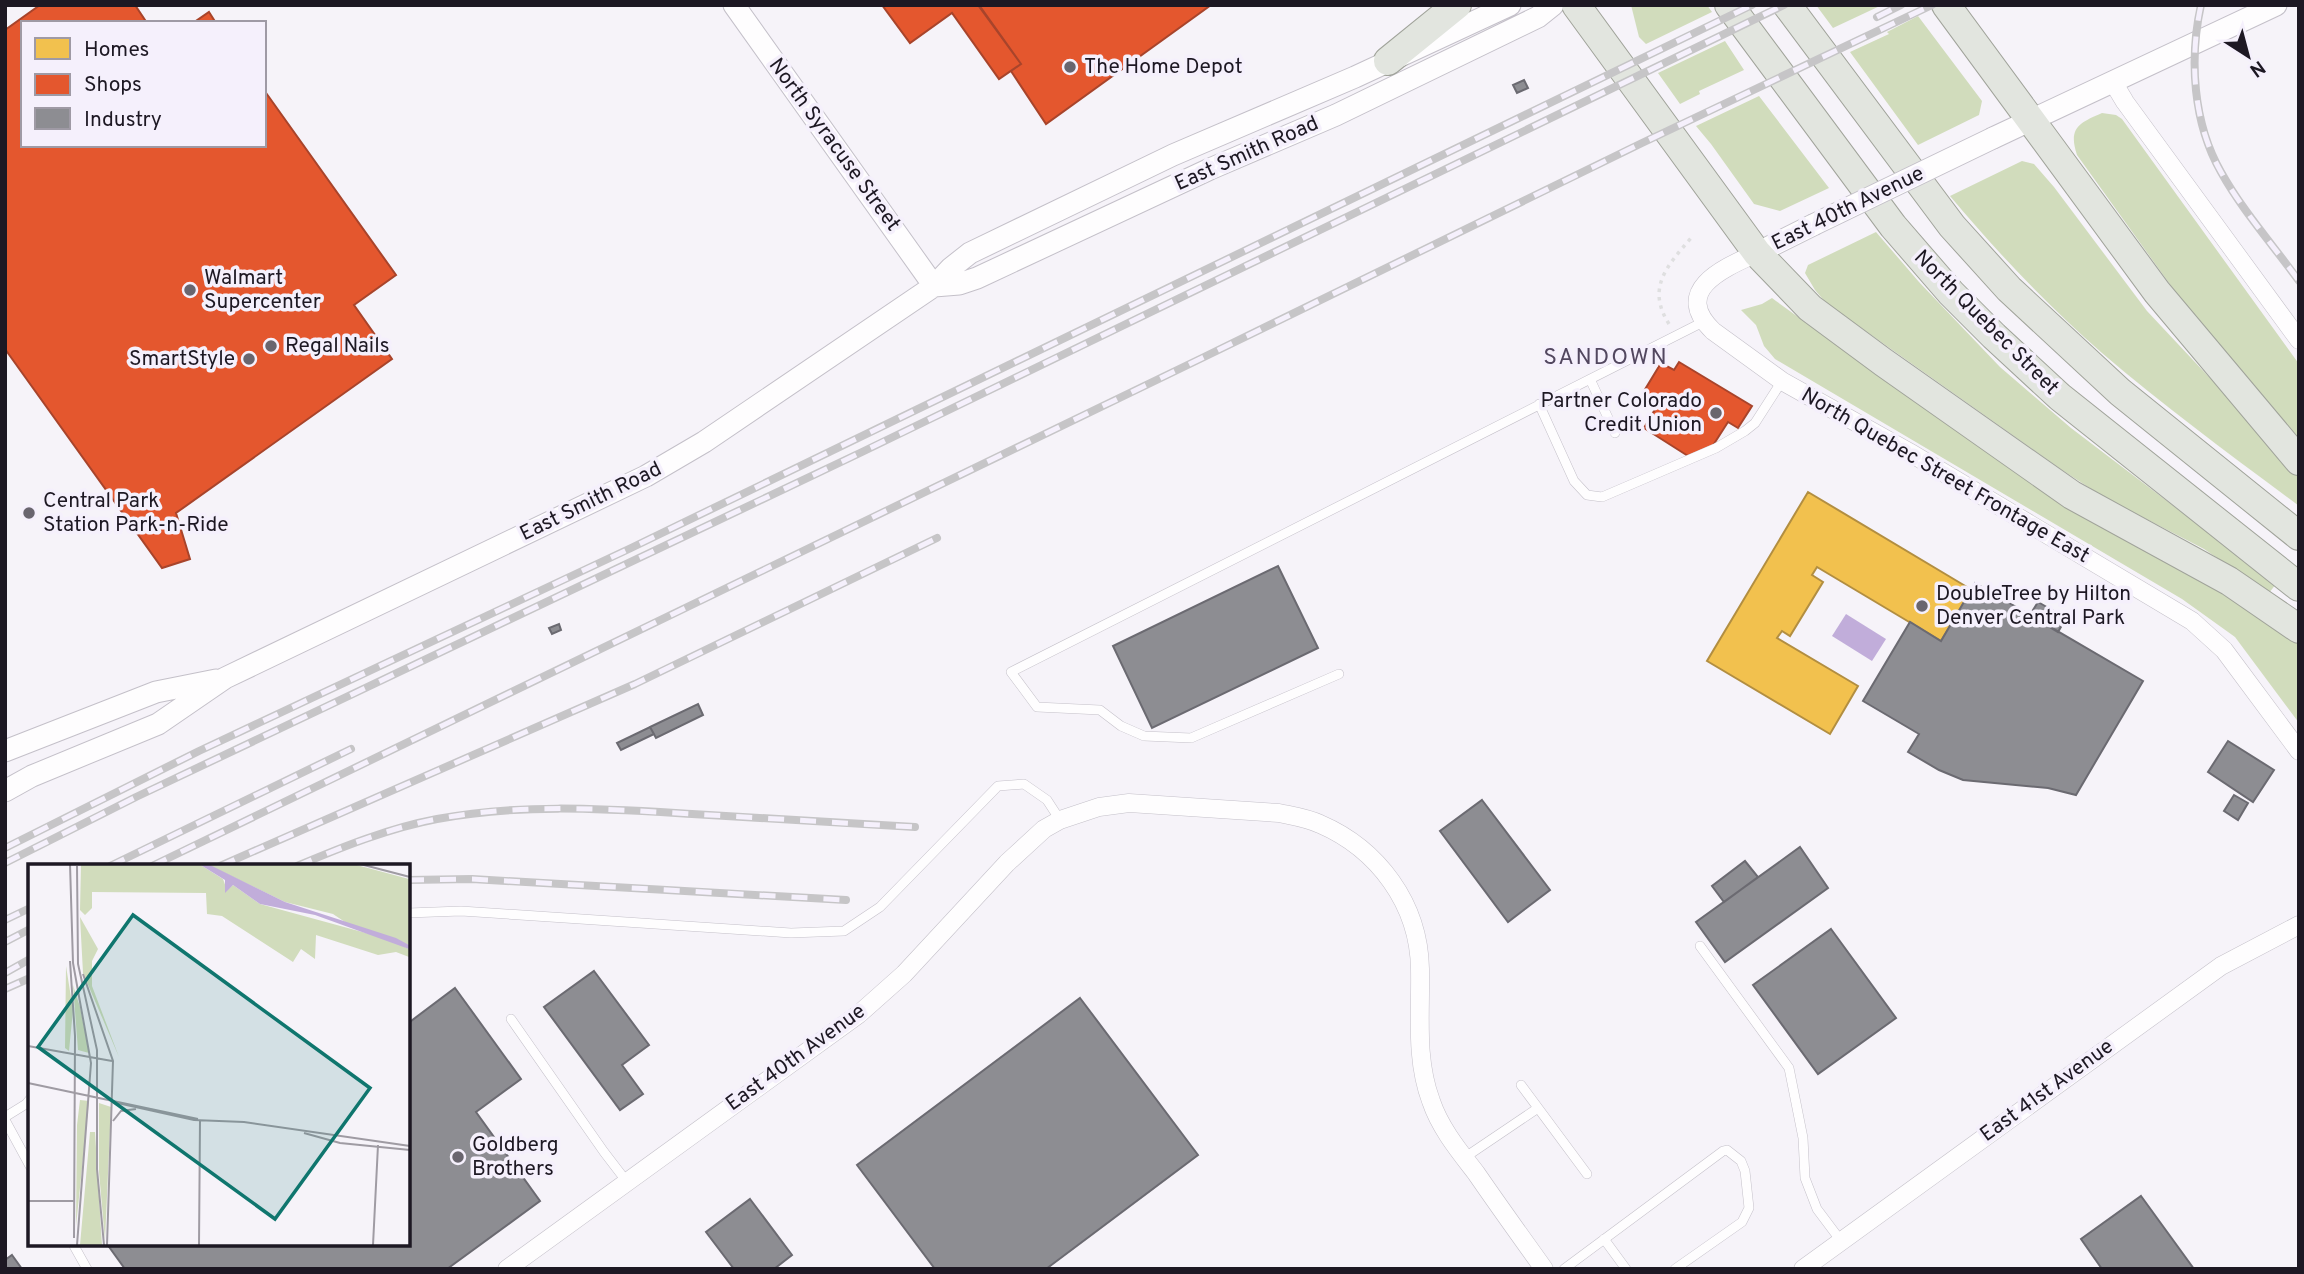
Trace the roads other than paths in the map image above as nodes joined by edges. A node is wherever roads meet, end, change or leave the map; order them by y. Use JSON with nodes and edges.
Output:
{"nodes":[{"id":1,"x":734,"y":5,"type":"edge"},
{"id":2,"x":1457,"y":5,"type":"edge"},
{"id":3,"x":1510,"y":5,"type":"edge"},
{"id":4,"x":1553,"y":5,"type":"edge"},
{"id":5,"x":1576,"y":5,"type":"edge"},
{"id":6,"x":1729,"y":5,"type":"edge"},
{"id":7,"x":1787,"y":5,"type":"edge"},
{"id":8,"x":1946,"y":5,"type":"edge"},
{"id":9,"x":2276,"y":5,"type":"edge"},
{"id":10,"x":1388,"y":61,"type":"junction"},
{"id":11,"x":2113,"y":82,"type":"junction"},
{"id":12,"x":2031,"y":121,"type":"junction"},
{"id":13,"x":1757,"y":253,"type":"junction"},
{"id":14,"x":934,"y":286,"type":"junction"},
{"id":15,"x":1703,"y":322,"type":"junction"},
{"id":16,"x":2299,"y":340,"type":"edge"},
{"id":17,"x":1590,"y":379,"type":"junction"},
{"id":18,"x":1783,"y":381,"type":"junction"},
{"id":19,"x":1539,"y":404,"type":"junction"},
{"id":20,"x":1615,"y":433,"type":"dead end"},
{"id":21,"x":2299,"y":461,"type":"edge"},
{"id":22,"x":2299,"y":536,"type":"edge"},
{"id":23,"x":2299,"y":587,"type":"edge"},
{"id":24,"x":2299,"y":629,"type":"edge"},
{"id":25,"x":1339,"y":674,"type":"dead end"},
{"id":26,"x":225,"y":678,"type":"junction"},
{"id":27,"x":5,"y":751,"type":"edge"},
{"id":28,"x":2299,"y":751,"type":"edge"},
{"id":29,"x":5,"y":791,"type":"edge"},
{"id":30,"x":1060,"y":820,"type":"junction"},
{"id":31,"x":410,"y":913,"type":"edge"},
{"id":32,"x":2299,"y":925,"type":"edge"},
{"id":33,"x":1700,"y":946,"type":"dead end"},
{"id":34,"x":511,"y":1019,"type":"dead end"},
{"id":35,"x":1521,"y":1085,"type":"dead end"},
{"id":36,"x":28,"y":1102,"type":"edge"},
{"id":37,"x":1538,"y":1108,"type":"junction"},
{"id":38,"x":5,"y":1118,"type":"edge"},
{"id":39,"x":1464,"y":1158,"type":"junction"},
{"id":40,"x":28,"y":1162,"type":"edge"},
{"id":41,"x":1587,"y":1174,"type":"dead end"},
{"id":42,"x":627,"y":1182,"type":"junction"},
{"id":43,"x":1604,"y":1239,"type":"junction"},
{"id":44,"x":1841,"y":1241,"type":"junction"},
{"id":45,"x":74,"y":1246,"type":"edge"},
{"id":46,"x":87,"y":1269,"type":"edge"},
{"id":47,"x":507,"y":1269,"type":"edge"},
{"id":48,"x":1544,"y":1269,"type":"edge"},
{"id":49,"x":1564,"y":1269,"type":"edge"},
{"id":50,"x":1626,"y":1269,"type":"edge"},
{"id":51,"x":1675,"y":1269,"type":"edge"},
{"id":52,"x":1802,"y":1269,"type":"edge"}],
"edges":[{"from":1,"to":14,"type":"street","name":"North Syracuse Street"},
{"from":2,"to":10,"type":"main road"},
{"from":3,"to":10,"type":"street","name":"East Smith Road"},
{"from":4,"to":14,"type":"street","name":"East Smith Road"},
{"from":5,"to":13,"type":"main road"},
{"from":6,"to":23,"type":"main road","name":"North Quebec Street"},
{"from":7,"to":22,"type":"main road","name":"North Quebec Street"},
{"from":8,"to":12,"type":"main road"},
{"from":9,"to":11,"type":"street","name":"East 40th Avenue"},
{"from":10,"to":14,"type":"street","name":"East Smith Road"},
{"from":11,"to":12,"type":"street","name":"East 40th Avenue"},
{"from":11,"to":16,"type":"street"},
{"from":12,"to":13,"type":"street","name":"East 40th Avenue","bridge":true},
{"from":12,"to":21,"type":"main road"},
{"from":13,"to":15,"type":"street","name":"East 40th Avenue"},
{"from":13,"to":24,"type":"main road"},
{"from":14,"to":26,"type":"street","name":"East Smith Road"},
{"from":15,"to":17,"type":"lane"},
{"from":15,"to":18,"type":"street","name":"North Quebec Street Frontage East"},
{"from":17,"to":19,"type":"lane"},
{"from":17,"to":20,"type":"lane"},
{"from":18,"to":19,"type":"lane"},
{"from":18,"to":28,"type":"street","name":"North Quebec Street Frontage East"},
{"from":19,"to":25,"type":"lane"},
{"from":26,"to":27,"type":"street","name":"East Smith Road"},
{"from":26,"to":29,"type":"street","name":"East Smith Road"},
{"from":30,"to":31,"type":"lane"},
{"from":30,"to":39,"type":"street","name":"East 40th Avenue"},
{"from":30,"to":42,"type":"street","name":"East 40th Avenue"},
{"from":32,"to":44,"type":"street","name":"East 41st Avenue"},
{"from":33,"to":44,"type":"lane"},
{"from":34,"to":42,"type":"lane"},
{"from":35,"to":37,"type":"lane"},
{"from":36,"to":38,"type":"lane"},
{"from":37,"to":39,"type":"lane"},
{"from":37,"to":41,"type":"lane"},
{"from":38,"to":40,"type":"lane"},
{"from":39,"to":48,"type":"street","name":"East 40th Avenue"},
{"from":42,"to":47,"type":"street","name":"East 40th Avenue"},
{"from":43,"to":49,"type":"lane"},
{"from":43,"to":50,"type":"lane"},
{"from":43,"to":51,"type":"lane"},
{"from":44,"to":52,"type":"street","name":"East 41st Avenue"},
{"from":45,"to":46,"type":"lane"}]}
